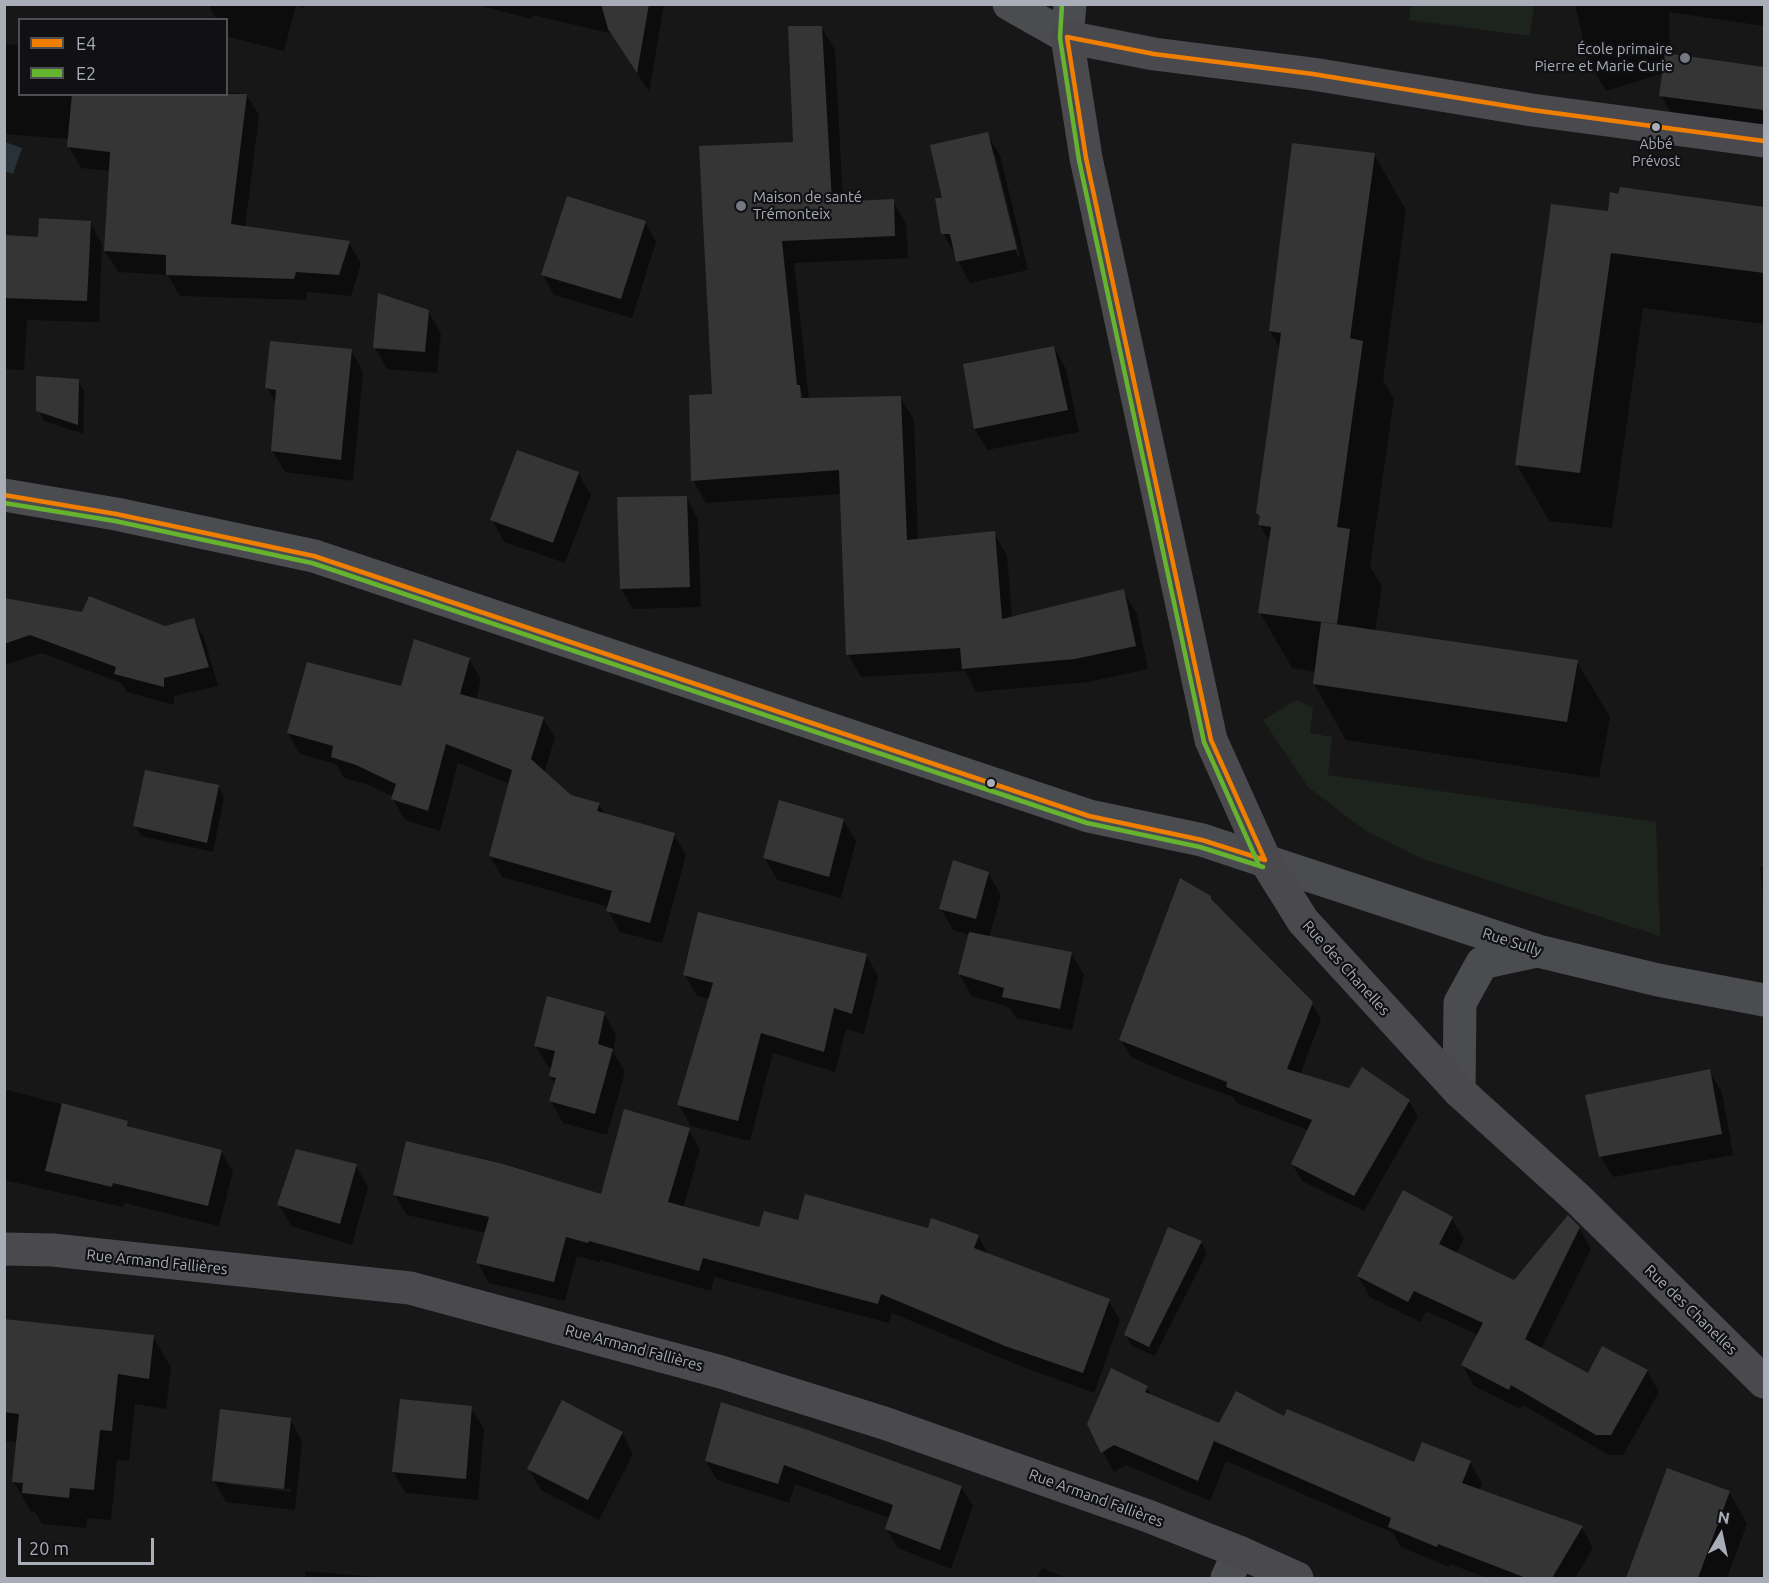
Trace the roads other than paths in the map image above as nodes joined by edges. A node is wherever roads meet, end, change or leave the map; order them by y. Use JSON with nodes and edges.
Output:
{"nodes":[{"id":1,"x":1009,"y":4,"type":"edge"},
{"id":2,"x":1070,"y":4,"type":"edge"},
{"id":3,"x":1067,"y":38,"type":"junction"},
{"id":4,"x":1764,"y":141,"type":"edge"},
{"id":5,"x":4,"y":495,"type":"edge"},
{"id":6,"x":1265,"y":860,"type":"junction"},
{"id":7,"x":1538,"y":951,"type":"junction"},
{"id":8,"x":1764,"y":1000,"type":"edge"},
{"id":9,"x":1459,"y":1091,"type":"junction"},
{"id":10,"x":4,"y":1249,"type":"edge"},
{"id":11,"x":1764,"y":1382,"type":"edge"},
{"id":12,"x":1233,"y":1565,"type":"edge"},
{"id":13,"x":1297,"y":1578,"type":"edge"}],
"edges":[{"from":1,"to":3,"type":"street"},
{"from":2,"to":3,"type":"street"},
{"from":3,"to":4,"type":"street"},
{"from":3,"to":6,"type":"street","name":"Rue des Chanelles"},
{"from":5,"to":6,"type":"street","name":"Rue Sully"},
{"from":6,"to":7,"type":"street","name":"Rue Sully"},
{"from":6,"to":9,"type":"street","name":"Rue des Chanelles"},
{"from":7,"to":8,"type":"street","name":"Rue Sully"},
{"from":7,"to":9,"type":"street"},
{"from":9,"to":11,"type":"street","name":"Rue des Chanelles"},
{"from":10,"to":12,"type":"street","name":"Rue Armand Fallières"},
{"from":12,"to":13,"type":"street","name":"Rue Armand Fallières"}]}
